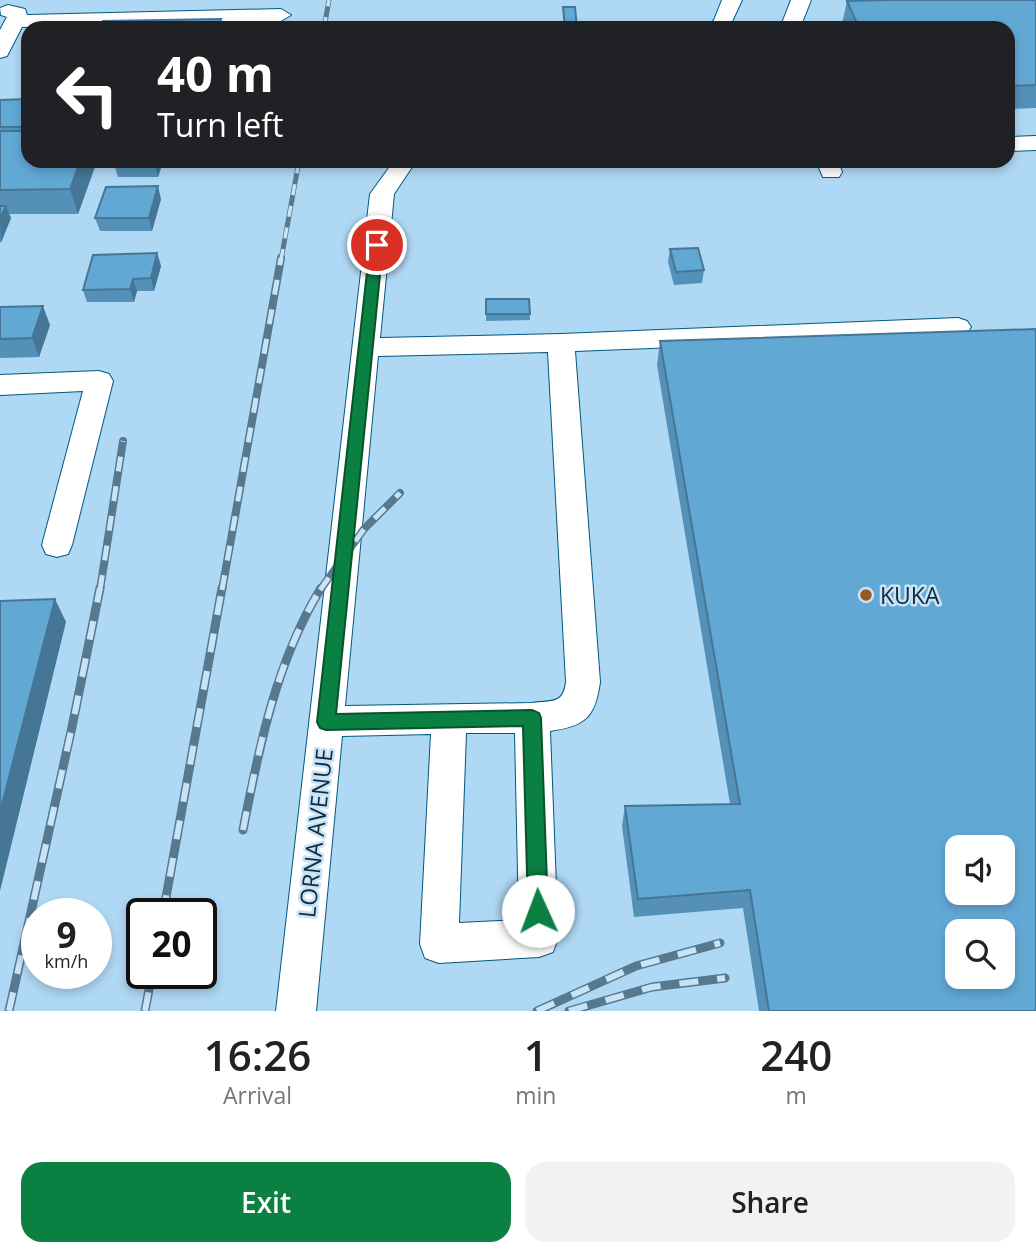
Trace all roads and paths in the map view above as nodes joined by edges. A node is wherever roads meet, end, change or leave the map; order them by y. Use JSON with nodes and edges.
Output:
{"nodes":[{"id":1,"x":732,"y":0,"type":"edge"},
{"id":2,"x":801,"y":0,"type":"edge"},
{"id":3,"x":10,"y":14,"type":"edge"},
{"id":4,"x":281,"y":15,"type":"dead end"},
{"id":5,"x":724,"y":21,"type":"edge"},
{"id":6,"x":793,"y":21,"type":"edge"},
{"id":7,"x":0,"y":52,"type":"edge"},
{"id":8,"x":1036,"y":143,"type":"edge"},
{"id":9,"x":1015,"y":144,"type":"edge"},
{"id":10,"x":400,"y":168,"type":"edge"},
{"id":11,"x":958,"y":327,"type":"dead end"},
{"id":12,"x":561,"y":343,"type":"junction"},
{"id":13,"x":366,"y":347,"type":"junction"},
{"id":14,"x":0,"y":385,"type":"edge"},
{"id":15,"x":57,"y":545,"type":"dead end"},
{"id":16,"x":532,"y":718,"type":"junction"},
{"id":17,"x":449,"y":720,"type":"junction"},
{"id":18,"x":326,"y":722,"type":"junction"},
{"id":19,"x":296,"y":1011,"type":"edge"}],
"edges":[{"from":1,"to":5,"type":"street"},
{"from":2,"to":6,"type":"street"},
{"from":3,"to":4,"type":"street"},
{"from":3,"to":7,"type":"street"},
{"from":8,"to":9,"type":"street"},
{"from":10,"to":13,"type":"street","name":"LORNA AVENUE"},
{"from":11,"to":12,"type":"street"},
{"from":12,"to":13,"type":"street"},
{"from":12,"to":16,"type":"street"},
{"from":13,"to":18,"type":"street","name":"LORNA AVENUE"},
{"from":14,"to":15,"type":"street"},
{"from":16,"to":17,"type":"street"},
{"from":16,"to":17,"type":"street"},
{"from":17,"to":18,"type":"street"},
{"from":18,"to":19,"type":"street","name":"LORNA AVENUE"}]}
